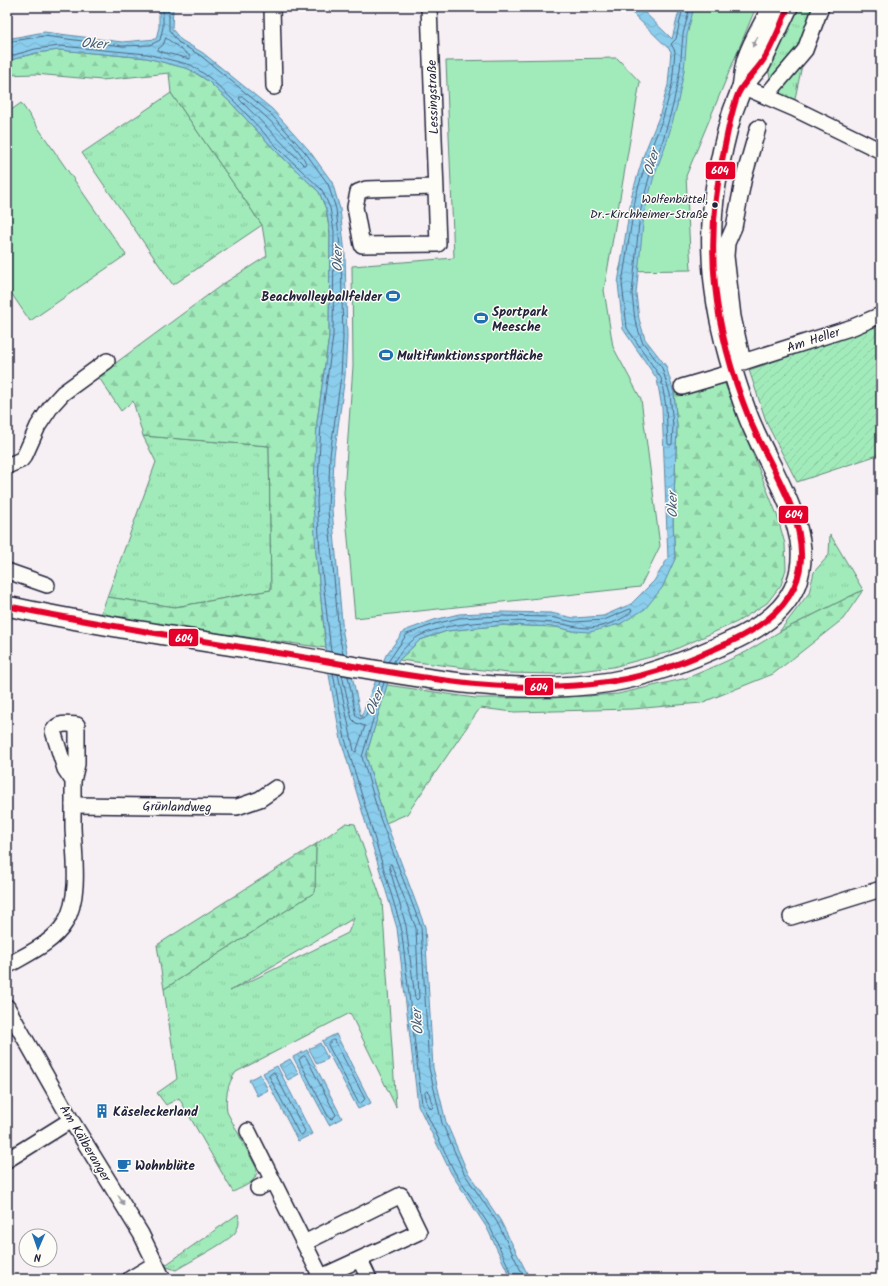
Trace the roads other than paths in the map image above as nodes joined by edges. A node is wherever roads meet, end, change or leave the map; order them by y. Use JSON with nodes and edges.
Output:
{"nodes":[{"id":1,"x":272,"y":7,"type":"edge"},
{"id":2,"x":429,"y":7,"type":"edge"},
{"id":3,"x":772,"y":7,"type":"edge"},
{"id":4,"x":788,"y":7,"type":"edge"},
{"id":5,"x":821,"y":7,"type":"edge"},
{"id":6,"x":742,"y":86,"type":"junction"},
{"id":7,"x":274,"y":87,"type":"dead end"},
{"id":8,"x":766,"y":96,"type":"junction"},
{"id":9,"x":758,"y":128,"type":"dead end"},
{"id":10,"x":881,"y":151,"type":"edge"},
{"id":11,"x":435,"y":187,"type":"junction"},
{"id":12,"x":881,"y":314,"type":"edge"},
{"id":13,"x":107,"y":361,"type":"dead end"},
{"id":14,"x":738,"y":367,"type":"junction"},
{"id":15,"x":682,"y":387,"type":"dead end"},
{"id":16,"x":7,"y":466,"type":"edge"},
{"id":17,"x":7,"y":572,"type":"edge"},
{"id":18,"x":47,"y":585,"type":"dead end"},
{"id":19,"x":7,"y":606,"type":"edge"},
{"id":20,"x":73,"y":781,"type":"dead end"},
{"id":21,"x":276,"y":788,"type":"dead end"},
{"id":22,"x":73,"y":805,"type":"junction"},
{"id":23,"x":881,"y":888,"type":"edge"},
{"id":24,"x":791,"y":916,"type":"dead end"},
{"id":25,"x":7,"y":966,"type":"edge"},
{"id":26,"x":7,"y":1007,"type":"edge"},
{"id":27,"x":71,"y":1120,"type":"junction"},
{"id":28,"x":248,"y":1131,"type":"dead end"},
{"id":29,"x":7,"y":1160,"type":"edge"},
{"id":30,"x":272,"y":1181,"type":"junction"},
{"id":31,"x":258,"y":1188,"type":"dead end"},
{"id":32,"x":304,"y":1243,"type":"junction"},
{"id":33,"x":360,"y":1260,"type":"junction"},
{"id":34,"x":155,"y":1264,"type":"junction"},
{"id":35,"x":319,"y":1278,"type":"edge"},
{"id":36,"x":130,"y":1279,"type":"edge"},
{"id":37,"x":163,"y":1279,"type":"edge"},
{"id":38,"x":369,"y":1279,"type":"edge"}],
"edges":[{"from":1,"to":7,"type":"street"},
{"from":2,"to":11,"type":"street","name":"Lessingstraße"},
{"from":3,"to":6,"type":"main road","one_way":true},
{"from":4,"to":6,"type":"main road"},
{"from":5,"to":8,"type":"street"},
{"from":6,"to":8,"type":"street"},
{"from":6,"to":14,"type":"main road"},
{"from":8,"to":10,"type":"street"},
{"from":9,"to":14,"type":"street"},
{"from":11,"to":11,"type":"street","name":"Lessingstraße"},
{"from":12,"to":14,"type":"street","name":"Am Heller"},
{"from":13,"to":16,"type":"street"},
{"from":14,"to":15,"type":"street","name":"Am Heller"},
{"from":14,"to":19,"type":"main road"},
{"from":17,"to":18,"type":"street"},
{"from":20,"to":22,"type":"street"},
{"from":21,"to":22,"type":"street","name":"Grünlandweg"},
{"from":22,"to":25,"type":"street"},
{"from":23,"to":24,"type":"street"},
{"from":26,"to":27,"type":"street","name":"Am Kälberanger"},
{"from":27,"to":29,"type":"street"},
{"from":27,"to":34,"type":"street","name":"Am Kälberanger","one_way":true},
{"from":28,"to":30,"type":"street"},
{"from":30,"to":31,"type":"street"},
{"from":30,"to":32,"type":"street"},
{"from":32,"to":33,"type":"street"},
{"from":32,"to":35,"type":"street"},
{"from":33,"to":35,"type":"street"},
{"from":33,"to":38,"type":"street"},
{"from":34,"to":36,"type":"street"},
{"from":34,"to":37,"type":"street","name":"Am Kälberanger"}]}
